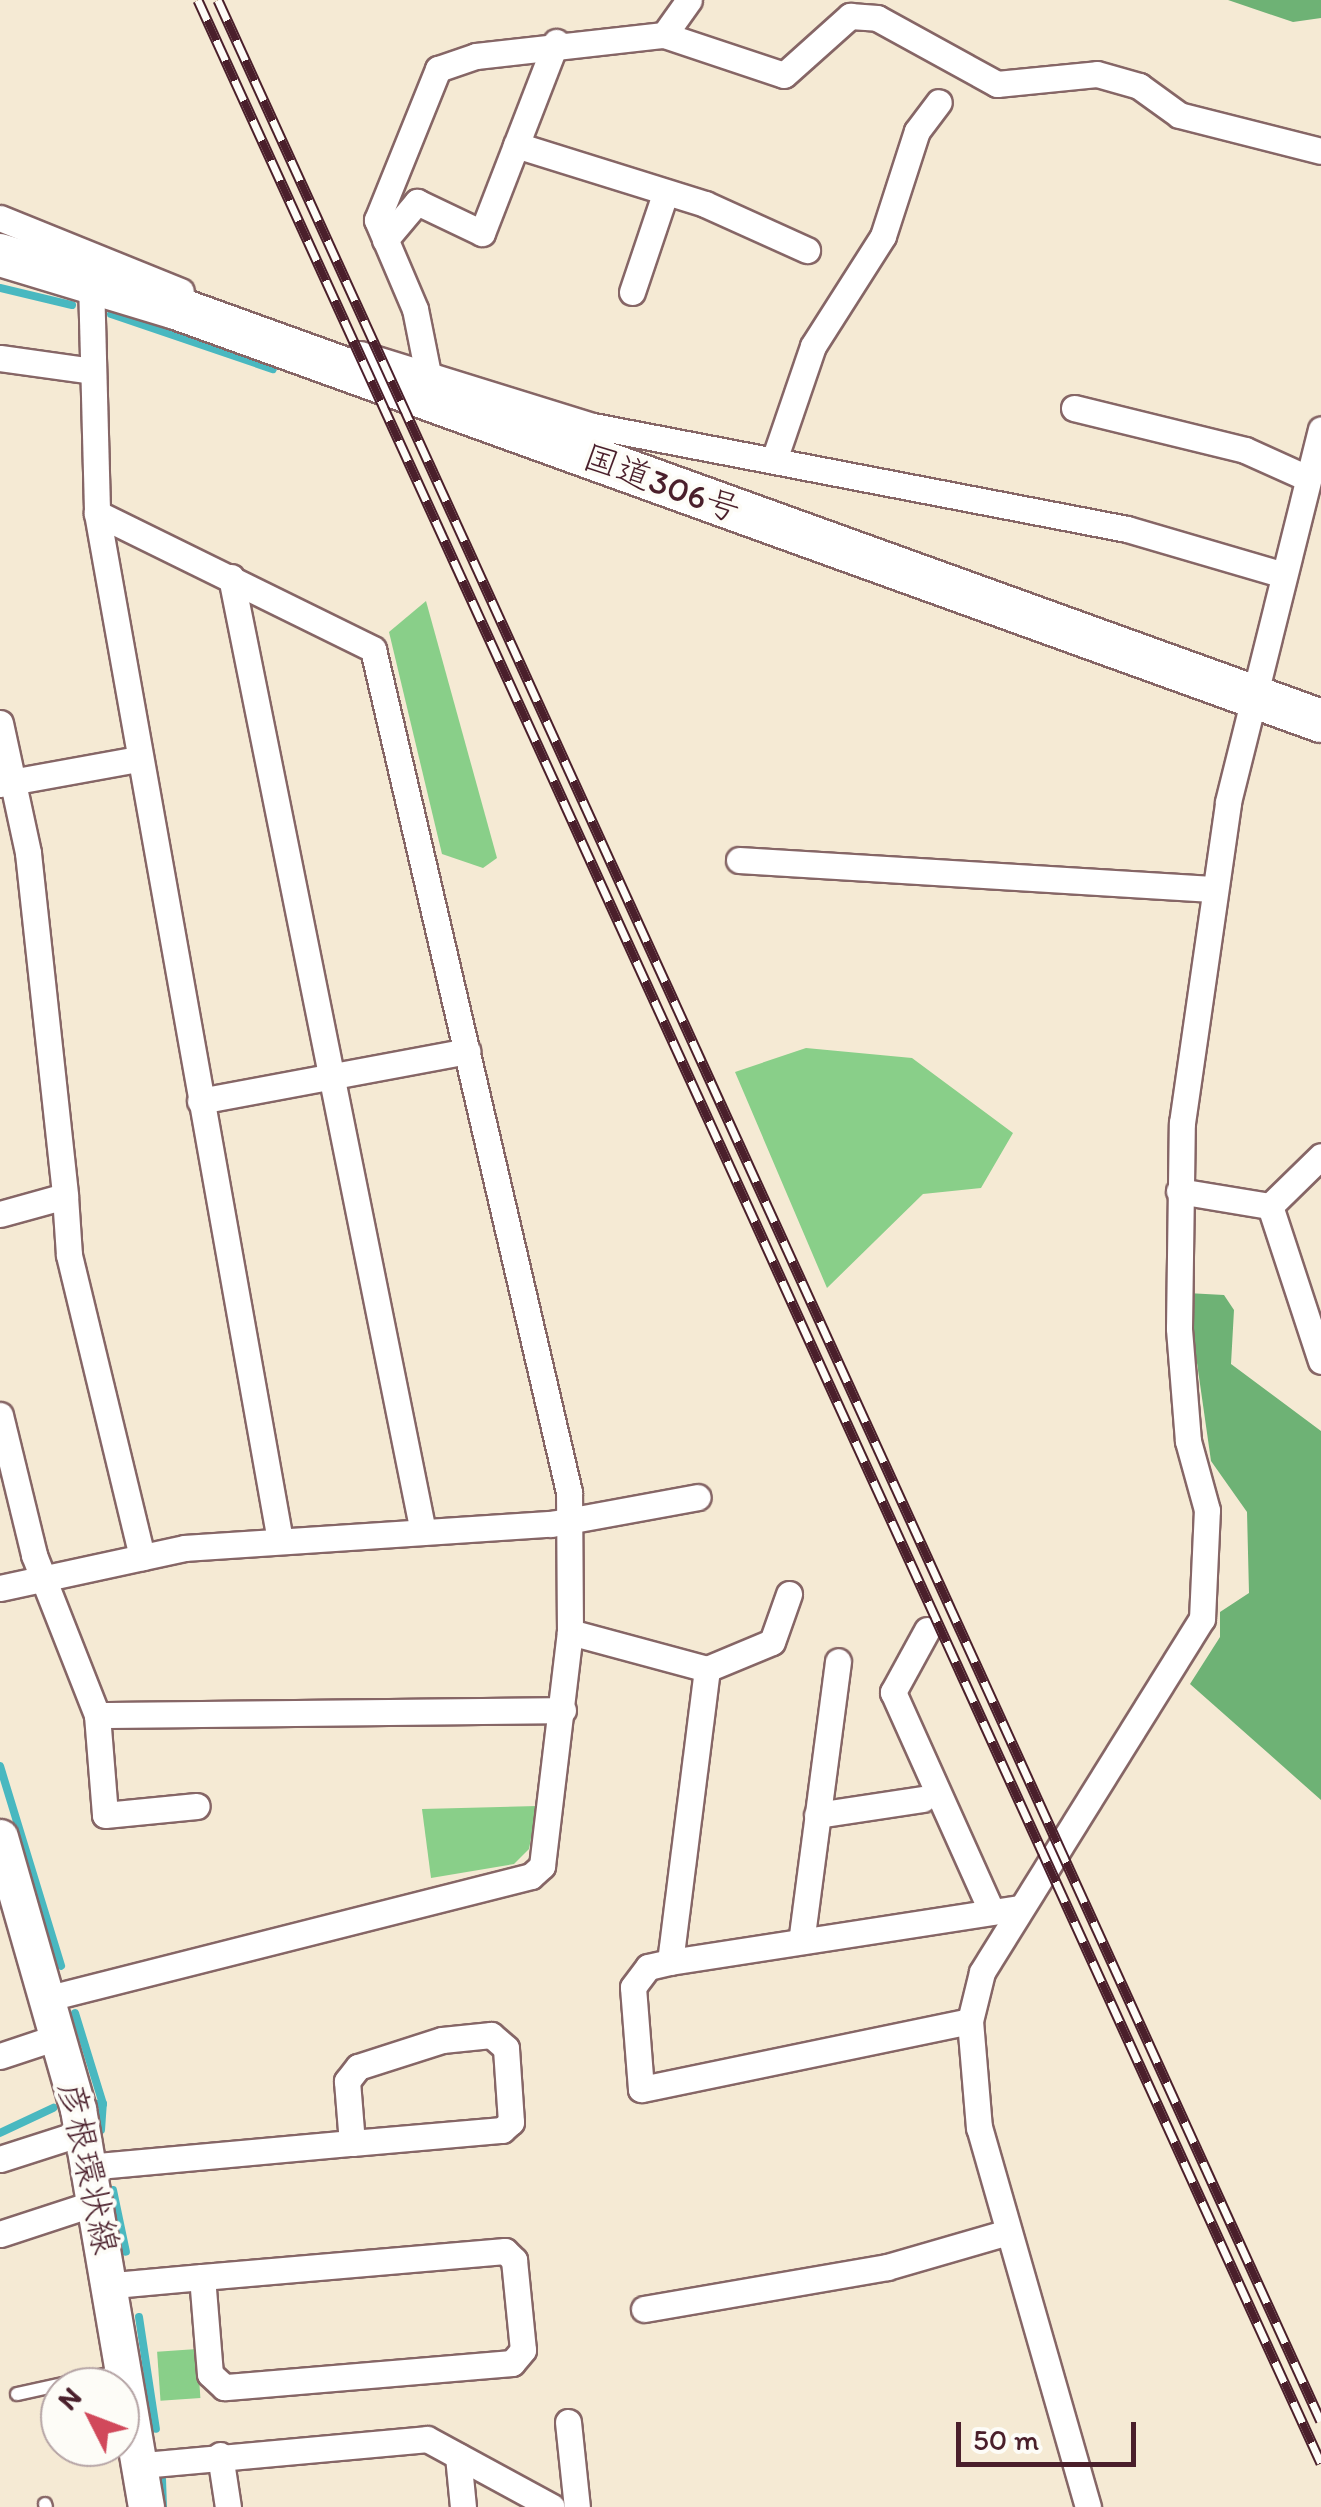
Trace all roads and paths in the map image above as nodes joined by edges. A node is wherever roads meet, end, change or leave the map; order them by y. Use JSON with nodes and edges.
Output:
{"nodes":[{"id":1,"x":688,"y":0,"type":"edge"},
{"id":2,"x":664,"y":35,"type":"junction"},
{"id":3,"x":556,"y":42,"type":"junction"},
{"id":4,"x":939,"y":102,"type":"dead end"},
{"id":5,"x":516,"y":145,"type":"junction"},
{"id":6,"x":1321,"y":151,"type":"edge"},
{"id":7,"x":664,"y":198,"type":"junction"},
{"id":8,"x":0,"y":218,"type":"edge"},
{"id":9,"x":385,"y":240,"type":"junction"},
{"id":10,"x":806,"y":250,"type":"dead end"},
{"id":11,"x":0,"y":256,"type":"edge"},
{"id":12,"x":91,"y":280,"type":"junction"},
{"id":13,"x":632,"y":292,"type":"dead end"},
{"id":14,"x":0,"y":358,"type":"edge"},
{"id":15,"x":92,"y":371,"type":"junction"},
{"id":16,"x":428,"y":374,"type":"junction"},
{"id":17,"x":1074,"y":408,"type":"dead end"},
{"id":18,"x":1321,"y":429,"type":"edge"},
{"id":19,"x":775,"y":457,"type":"junction"},
{"id":20,"x":1305,"y":477,"type":"junction"},
{"id":21,"x":97,"y":513,"type":"junction"},
{"id":22,"x":1281,"y":574,"type":"junction"},
{"id":23,"x":232,"y":576,"type":"junction"},
{"id":24,"x":1251,"y":696,"type":"junction"},
{"id":25,"x":1321,"y":721,"type":"edge"},
{"id":26,"x":0,"y":723,"type":"edge"},
{"id":27,"x":138,"y":759,"type":"junction"},
{"id":28,"x":7,"y":783,"type":"edge"},
{"id":29,"x":739,"y":860,"type":"dead end"},
{"id":30,"x":1212,"y":889,"type":"junction"},
{"id":31,"x":467,"y":1051,"type":"junction"},
{"id":32,"x":331,"y":1076,"type":"junction"},
{"id":33,"x":200,"y":1101,"type":"junction"},
{"id":34,"x":1321,"y":1156,"type":"edge"},
{"id":35,"x":1180,"y":1190,"type":"junction"},
{"id":36,"x":65,"y":1196,"type":"junction"},
{"id":37,"x":1270,"y":1206,"type":"junction"},
{"id":38,"x":0,"y":1214,"type":"edge"},
{"id":39,"x":1321,"y":1361,"type":"edge"},
{"id":40,"x":0,"y":1415,"type":"edge"},
{"id":41,"x":698,"y":1497,"type":"dead end"},
{"id":42,"x":571,"y":1519,"type":"junction"},
{"id":43,"x":422,"y":1532,"type":"junction"},
{"id":44,"x":280,"y":1540,"type":"junction"},
{"id":45,"x":142,"y":1556,"type":"junction"},
{"id":46,"x":47,"y":1579,"type":"junction"},
{"id":47,"x":0,"y":1588,"type":"edge"},
{"id":48,"x":789,"y":1594,"type":"dead end"},
{"id":49,"x":927,"y":1630,"type":"dead end"},
{"id":50,"x":570,"y":1632,"type":"junction"},
{"id":51,"x":838,"y":1661,"type":"dead end"},
{"id":52,"x":707,"y":1669,"type":"junction"},
{"id":53,"x":563,"y":1710,"type":"junction"},
{"id":54,"x":96,"y":1715,"type":"junction"},
{"id":55,"x":922,"y":1799,"type":"dead end"},
{"id":56,"x":197,"y":1806,"type":"dead end"},
{"id":57,"x":817,"y":1815,"type":"junction"},
{"id":58,"x":0,"y":1837,"type":"edge"},
{"id":59,"x":990,"y":1908,"type":"junction"},
{"id":60,"x":1020,"y":1908,"type":"junction"},
{"id":61,"x":802,"y":1935,"type":"junction"},
{"id":62,"x":670,"y":1962,"type":"junction"},
{"id":63,"x":49,"y":1998,"type":"junction"},
{"id":64,"x":970,"y":2021,"type":"junction"},
{"id":65,"x":63,"y":2046,"type":"junction"},
{"id":66,"x":0,"y":2056,"type":"edge"},
{"id":67,"x":82,"y":2136,"type":"junction"},
{"id":68,"x":352,"y":2144,"type":"junction"},
{"id":69,"x":0,"y":2159,"type":"edge"},
{"id":70,"x":95,"y":2203,"type":"junction"},
{"id":71,"x":1008,"y":2232,"type":"junction"},
{"id":72,"x":0,"y":2234,"type":"edge"},
{"id":73,"x":202,"y":2277,"type":"junction"},
{"id":74,"x":114,"y":2285,"type":"junction"},
{"id":75,"x":644,"y":2308,"type":"dead end"},
{"id":76,"x":128,"y":2367,"type":"edge"},
{"id":77,"x":40,"y":2389,"type":"edge"},
{"id":78,"x":17,"y":2394,"type":"dead end"},
{"id":79,"x":568,"y":2422,"type":"dead end"},
{"id":80,"x":140,"y":2450,"type":"edge"},
{"id":81,"x":220,"y":2455,"type":"junction"},
{"id":82,"x":458,"y":2456,"type":"junction"},
{"id":83,"x":142,"y":2465,"type":"junction"},
{"id":84,"x":146,"y":2507,"type":"edge"},
{"id":85,"x":228,"y":2507,"type":"edge"},
{"id":86,"x":463,"y":2507,"type":"edge"},
{"id":87,"x":552,"y":2507,"type":"edge"},
{"id":88,"x":577,"y":2507,"type":"edge"},
{"id":89,"x":1088,"y":2507,"type":"edge"}],
"edges":[{"from":1,"to":2,"type":"street"},
{"from":2,"to":3,"type":"street"},
{"from":2,"to":6,"type":"street"},
{"from":3,"to":5,"type":"street"},
{"from":3,"to":9,"type":"street"},
{"from":4,"to":19,"type":"street"},
{"from":5,"to":7,"type":"street"},
{"from":5,"to":9,"type":"street"},
{"from":7,"to":10,"type":"street"},
{"from":7,"to":13,"type":"street"},
{"from":8,"to":16,"type":"street"},
{"from":9,"to":16,"type":"street"},
{"from":11,"to":12,"type":"highway","name":"国道306号"},
{"from":12,"to":15,"type":"street"},
{"from":12,"to":24,"type":"highway","name":"国道306号"},
{"from":14,"to":15,"type":"street"},
{"from":15,"to":21,"type":"street"},
{"from":16,"to":19,"type":"street"},
{"from":17,"to":20,"type":"street"},
{"from":18,"to":20,"type":"street"},
{"from":19,"to":22,"type":"street"},
{"from":20,"to":22,"type":"street"},
{"from":21,"to":23,"type":"street"},
{"from":21,"to":27,"type":"street"},
{"from":22,"to":24,"type":"street"},
{"from":23,"to":31,"type":"street"},
{"from":23,"to":32,"type":"street"},
{"from":24,"to":25,"type":"highway","name":"国道306号"},
{"from":24,"to":30,"type":"street"},
{"from":26,"to":28,"type":"street"},
{"from":27,"to":28,"type":"street"},
{"from":27,"to":33,"type":"street"},
{"from":28,"to":36,"type":"street"},
{"from":29,"to":30,"type":"street"},
{"from":30,"to":35,"type":"street"},
{"from":31,"to":32,"type":"street"},
{"from":31,"to":42,"type":"street"},
{"from":32,"to":33,"type":"street"},
{"from":32,"to":43,"type":"street"},
{"from":33,"to":44,"type":"street"},
{"from":34,"to":37,"type":"street"},
{"from":35,"to":37,"type":"street"},
{"from":35,"to":60,"type":"street"},
{"from":36,"to":38,"type":"street"},
{"from":36,"to":45,"type":"street"},
{"from":37,"to":39,"type":"street"},
{"from":40,"to":46,"type":"street"},
{"from":41,"to":42,"type":"street"},
{"from":42,"to":43,"type":"street"},
{"from":42,"to":50,"type":"street"},
{"from":43,"to":44,"type":"street"},
{"from":44,"to":45,"type":"street"},
{"from":45,"to":46,"type":"street"},
{"from":46,"to":47,"type":"street"},
{"from":46,"to":54,"type":"street"},
{"from":48,"to":52,"type":"street"},
{"from":49,"to":59,"type":"street"},
{"from":50,"to":52,"type":"street"},
{"from":50,"to":53,"type":"street"},
{"from":51,"to":57,"type":"street"},
{"from":52,"to":62,"type":"street"},
{"from":53,"to":54,"type":"street"},
{"from":53,"to":63,"type":"street"},
{"from":54,"to":56,"type":"street"},
{"from":55,"to":57,"type":"street"},
{"from":57,"to":61,"type":"street"},
{"from":58,"to":63,"type":"main road","name":"彦根環状線"},
{"from":59,"to":60,"type":"street"},
{"from":59,"to":61,"type":"street"},
{"from":60,"to":64,"type":"street"},
{"from":61,"to":62,"type":"street"},
{"from":62,"to":64,"type":"street"},
{"from":63,"to":65,"type":"main road","name":"彦根環状線"},
{"from":64,"to":71,"type":"street"},
{"from":65,"to":66,"type":"street"},
{"from":65,"to":67,"type":"main road","name":"彦根環状線"},
{"from":67,"to":68,"type":"street"},
{"from":67,"to":69,"type":"street"},
{"from":67,"to":70,"type":"main road","name":"彦根環状線"},
{"from":68,"to":68,"type":"street"},
{"from":70,"to":72,"type":"street"},
{"from":70,"to":74,"type":"main road","name":"彦根環状線"},
{"from":71,"to":75,"type":"street"},
{"from":71,"to":89,"type":"street"},
{"from":73,"to":73,"type":"street"},
{"from":73,"to":74,"type":"street"},
{"from":74,"to":76,"type":"main road","name":"彦根環状線"},
{"from":77,"to":78,"type":"lane"},
{"from":79,"to":88,"type":"street"},
{"from":80,"to":83,"type":"main road","name":"彦根環状線"},
{"from":81,"to":82,"type":"street"},
{"from":81,"to":83,"type":"street"},
{"from":81,"to":85,"type":"street"},
{"from":82,"to":86,"type":"street"},
{"from":82,"to":87,"type":"street"},
{"from":83,"to":84,"type":"main road","name":"彦根環状線"}]}
